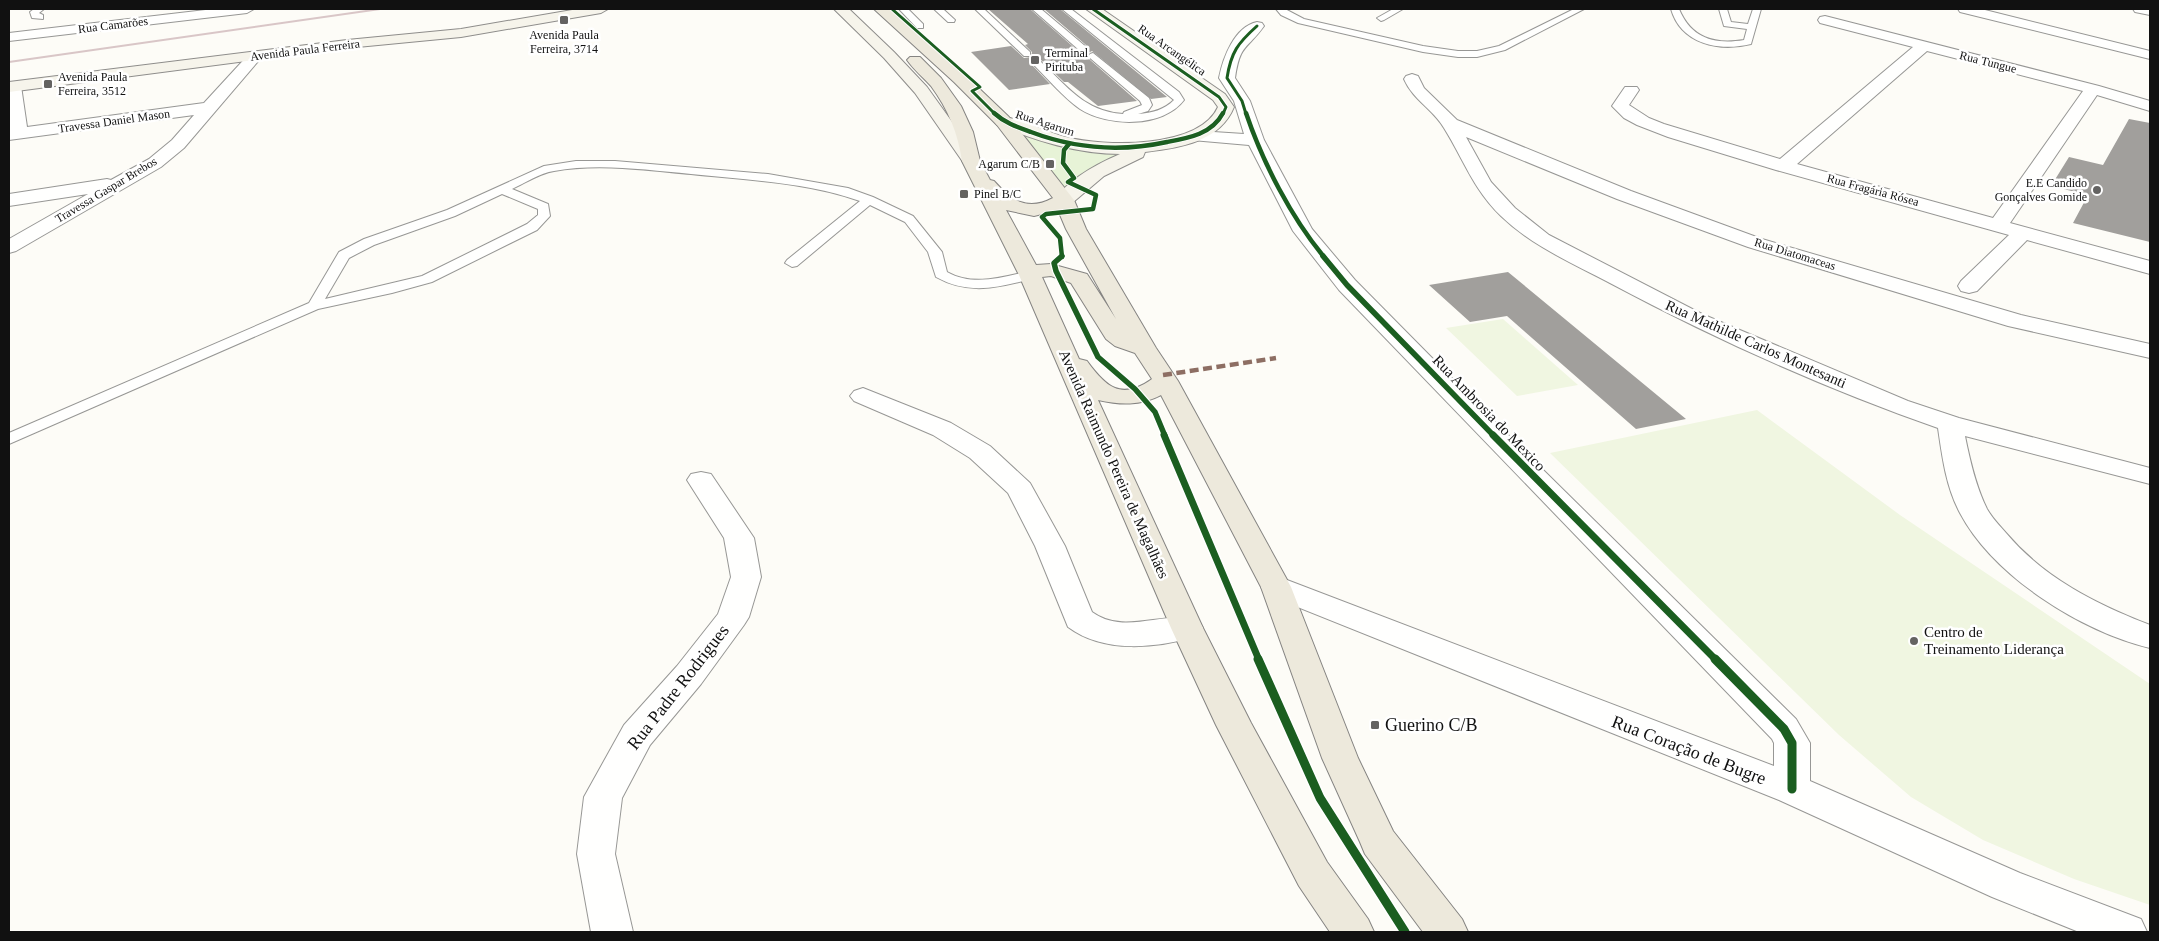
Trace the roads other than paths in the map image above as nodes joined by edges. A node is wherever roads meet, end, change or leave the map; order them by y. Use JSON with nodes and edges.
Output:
{"nodes":[{"id":1,"x":247,"y":9,"type":"edge"},
{"id":2,"x":601,"y":9,"type":"edge"},
{"id":3,"x":841,"y":9,"type":"edge"},
{"id":4,"x":903,"y":9,"type":"edge"},
{"id":5,"x":938,"y":9,"type":"edge"},
{"id":6,"x":980,"y":9,"type":"edge"},
{"id":7,"x":1036,"y":9,"type":"edge"},
{"id":8,"x":1066,"y":9,"type":"edge"},
{"id":9,"x":1093,"y":9,"type":"edge"},
{"id":10,"x":1280,"y":9,"type":"edge"},
{"id":11,"x":1399,"y":9,"type":"edge"},
{"id":12,"x":1580,"y":9,"type":"edge"},
{"id":13,"x":1675,"y":9,"type":"edge"},
{"id":14,"x":1723,"y":9,"type":"edge"},
{"id":15,"x":1757,"y":9,"type":"edge"},
{"id":16,"x":1965,"y":9,"type":"edge"},
{"id":17,"x":2140,"y":9,"type":"edge"},
{"id":18,"x":2150,"y":11,"type":"edge"},
{"id":19,"x":875,"y":12,"type":"edge"},
{"id":20,"x":1381,"y":18,"type":"dead end"},
{"id":21,"x":951,"y":20,"type":"dead end"},
{"id":22,"x":1826,"y":20,"type":"dead end"},
{"id":23,"x":920,"y":26,"type":"dead end"},
{"id":24,"x":1257,"y":26,"type":"dead end"},
{"id":25,"x":1751,"y":27,"type":"junction"},
{"id":26,"x":9,"y":37,"type":"edge"},
{"id":27,"x":1925,"y":45,"type":"junction"},
{"id":28,"x":1082,"y":48,"type":"dead end"},
{"id":29,"x":1028,"y":54,"type":"dead end"},
{"id":30,"x":2148,"y":54,"type":"edge"},
{"id":31,"x":255,"y":56,"type":"junction"},
{"id":32,"x":1093,"y":56,"type":"dead end"},
{"id":33,"x":1038,"y":64,"type":"dead end"},
{"id":34,"x":1412,"y":79,"type":"dead end"},
{"id":35,"x":1218,"y":84,"type":"junction"},
{"id":36,"x":11,"y":86,"type":"edge"},
{"id":37,"x":2093,"y":89,"type":"junction"},
{"id":38,"x":1631,"y":90,"type":"dead end"},
{"id":39,"x":2150,"y":106,"type":"edge"},
{"id":40,"x":208,"y":108,"type":"junction"},
{"id":41,"x":1108,"y":116,"type":"junction"},
{"id":42,"x":1003,"y":121,"type":"junction"},
{"id":43,"x":1451,"y":124,"type":"junction"},
{"id":44,"x":14,"y":134,"type":"edge"},
{"id":45,"x":1198,"y":136,"type":"junction"},
{"id":46,"x":1255,"y":140,"type":"junction"},
{"id":47,"x":1154,"y":146,"type":"junction"},
{"id":48,"x":1783,"y":166,"type":"junction"},
{"id":49,"x":974,"y":169,"type":"junction"},
{"id":50,"x":121,"y":183,"type":"junction"},
{"id":51,"x":503,"y":190,"type":"junction"},
{"id":52,"x":9,"y":200,"type":"edge"},
{"id":53,"x":869,"y":200,"type":"junction"},
{"id":54,"x":1064,"y":200,"type":"junction"},
{"id":55,"x":1998,"y":225,"type":"junction"},
{"id":56,"x":2023,"y":232,"type":"junction"},
{"id":57,"x":9,"y":247,"type":"edge"},
{"id":58,"x":792,"y":264,"type":"dead end"},
{"id":59,"x":2150,"y":268,"type":"edge"},
{"id":60,"x":1030,"y":275,"type":"junction"},
{"id":61,"x":1969,"y":286,"type":"dead end"},
{"id":62,"x":314,"y":306,"type":"junction"},
{"id":63,"x":1059,"y":341,"type":"junction"},
{"id":64,"x":1144,"y":348,"type":"junction"},
{"id":65,"x":2150,"y":351,"type":"edge"},
{"id":66,"x":1166,"y":381,"type":"junction"},
{"id":67,"x":863,"y":396,"type":"dead end"},
{"id":68,"x":1950,"y":424,"type":"junction"},
{"id":69,"x":9,"y":439,"type":"edge"},
{"id":70,"x":2150,"y":476,"type":"edge"},
{"id":71,"x":701,"y":480,"type":"dead end"},
{"id":72,"x":1276,"y":587,"type":"junction"},
{"id":73,"x":1186,"y":628,"type":"junction"},
{"id":74,"x":2150,"y":637,"type":"edge"},
{"id":75,"x":1792,"y":789,"type":"junction"},
{"id":76,"x":612,"y":932,"type":"edge"},
{"id":77,"x":1353,"y":932,"type":"edge"},
{"id":78,"x":1447,"y":932,"type":"edge"},
{"id":79,"x":2126,"y":932,"type":"edge"}],
"edges":[{"from":1,"to":26,"type":"street","name":"Rua Camarões"},
{"from":2,"to":31,"type":"main road","name":"Avenida Paula Ferreira"},
{"from":3,"to":49,"type":"main road"},
{"from":4,"to":23,"type":"lane"},
{"from":5,"to":21,"type":"lane"},
{"from":6,"to":29,"type":"lane"},
{"from":7,"to":28,"type":"lane"},
{"from":8,"to":41,"type":"lane"},
{"from":9,"to":35,"type":"main road","name":"Rua Arcangélica"},
{"from":10,"to":12,"type":"lane"},
{"from":11,"to":20,"type":"lane"},
{"from":13,"to":25,"type":"lane"},
{"from":14,"to":25,"type":"lane"},
{"from":15,"to":25,"type":"lane"},
{"from":16,"to":30,"type":"street"},
{"from":17,"to":18,"type":"street"},
{"from":19,"to":42,"type":"main road"},
{"from":19,"to":49,"type":"main road","name":"Avenida Raimundo Pereira de Magalhães"},
{"from":22,"to":27,"type":"street","name":"Rua Tungue"},
{"from":24,"to":35,"type":"street"},
{"from":27,"to":37,"type":"street","name":"Rua Tungue"},
{"from":27,"to":48,"type":"street"},
{"from":31,"to":36,"type":"main road","name":"Avenida Paula Ferreira"},
{"from":31,"to":40,"type":"street","name":"Travessa Gaspar Brebos"},
{"from":32,"to":41,"type":"lane"},
{"from":33,"to":41,"type":"lane"},
{"from":34,"to":43,"type":"street","name":"Rua Mathilde Carlos Montesanti"},
{"from":35,"to":45,"type":"main road","name":"Rua Arcangélica"},
{"from":35,"to":46,"type":"street","name":"Rua Ambrosia do Mexico"},
{"from":36,"to":44,"type":"street"},
{"from":37,"to":39,"type":"street","name":"Rua Tungue"},
{"from":37,"to":55,"type":"street"},
{"from":38,"to":48,"type":"street","name":"Rua Fragária Rósea"},
{"from":40,"to":44,"type":"street","name":"Travessa Daniel Mason"},
{"from":40,"to":50,"type":"street","name":"Travessa Gaspar Brebos"},
{"from":42,"to":47,"type":"main road","name":"Rua Agarum"},
{"from":42,"to":54,"type":"main road"},
{"from":43,"to":65,"type":"street","name":"Rua Diatomaceas"},
{"from":43,"to":68,"type":"street","name":"Rua Mathilde Carlos Montesanti"},
{"from":45,"to":46,"type":"street"},
{"from":45,"to":47,"type":"main road","name":"Rua Agarum"},
{"from":46,"to":75,"type":"street","name":"Rua Ambrosia do Mexico"},
{"from":47,"to":54,"type":"main road","name":"Rua Agarum"},
{"from":48,"to":55,"type":"street","name":"Rua Fragária Rósea"},
{"from":49,"to":54,"type":"main road"},
{"from":49,"to":60,"type":"main road","name":"Avenida Raimundo Pereira de Magalhães"},
{"from":50,"to":52,"type":"street"},
{"from":50,"to":57,"type":"street","name":"Travessa Gaspar Brebos"},
{"from":51,"to":53,"type":"lane"},
{"from":51,"to":62,"type":"lane"},
{"from":51,"to":62,"type":"lane"},
{"from":53,"to":58,"type":"lane"},
{"from":53,"to":60,"type":"lane"},
{"from":54,"to":64,"type":"main road"},
{"from":55,"to":56,"type":"street","name":"Rua Fragária Rósea"},
{"from":56,"to":59,"type":"street","name":"Rua Fragária Rósea"},
{"from":56,"to":61,"type":"street"},
{"from":60,"to":63,"type":"main road","name":"Avenida Raimundo Pereira de Magalhães"},
{"from":60,"to":64,"type":"main road"},
{"from":62,"to":69,"type":"lane"},
{"from":63,"to":66,"type":"main road"},
{"from":63,"to":73,"type":"main road","name":"Avenida Raimundo Pereira de Magalhães"},
{"from":64,"to":66,"type":"main road"},
{"from":66,"to":72,"type":"main road"},
{"from":67,"to":73,"type":"street"},
{"from":68,"to":70,"type":"street","name":"Rua Mathilde Carlos Montesanti"},
{"from":68,"to":74,"type":"street"},
{"from":71,"to":76,"type":"street","name":"Rua Padre Rodrigues"},
{"from":72,"to":75,"type":"street","name":"Rua Coração de Bugre"},
{"from":72,"to":78,"type":"main road"},
{"from":73,"to":77,"type":"main road","name":"Avenida Raimundo Pereira de Magalhães"},
{"from":75,"to":79,"type":"street","name":"Rua Coração de Bugre"}]}
